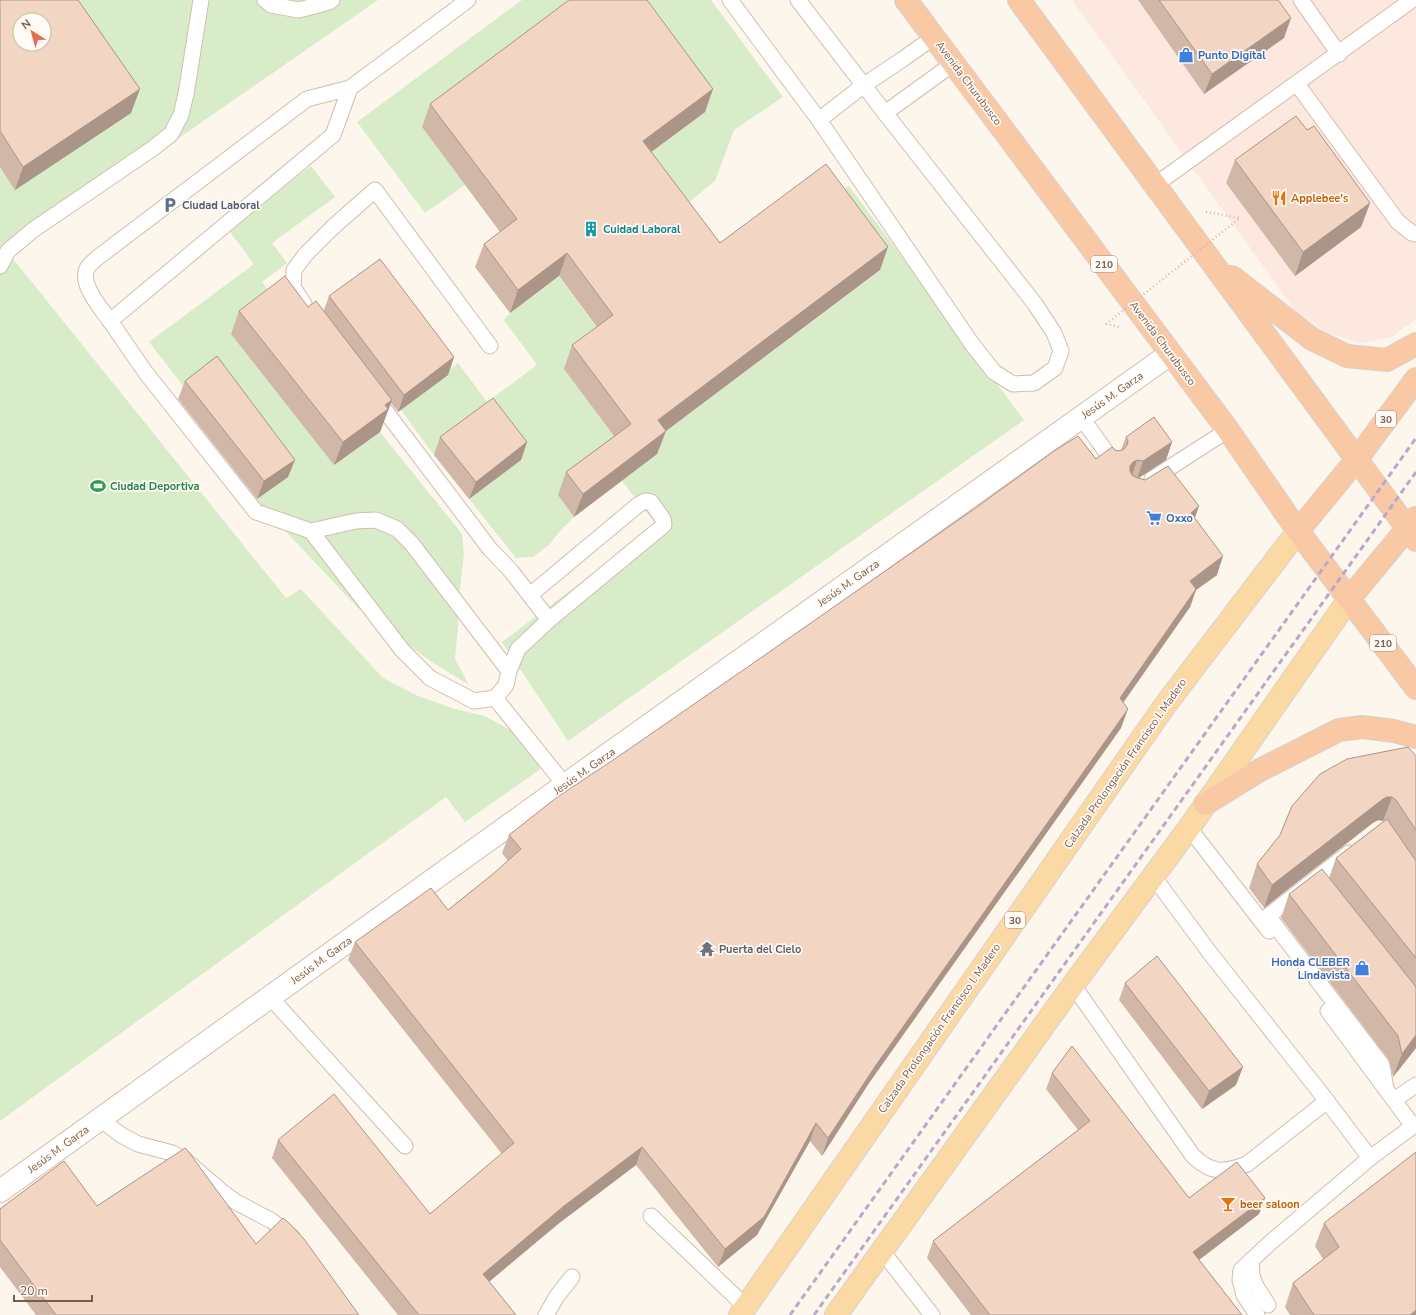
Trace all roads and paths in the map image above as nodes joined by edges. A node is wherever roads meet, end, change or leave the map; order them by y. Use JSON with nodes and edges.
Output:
{"nodes":[{"id":1,"x":200,"y":0,"type":"edge"},
{"id":2,"x":265,"y":0,"type":"edge"},
{"id":3,"x":332,"y":0,"type":"edge"},
{"id":4,"x":468,"y":0,"type":"edge"},
{"id":5,"x":730,"y":0,"type":"edge"},
{"id":6,"x":798,"y":0,"type":"edge"},
{"id":7,"x":906,"y":0,"type":"edge"},
{"id":8,"x":1019,"y":0,"type":"edge"},
{"id":9,"x":1300,"y":0,"type":"edge"},
{"id":10,"x":1412,"y":0,"type":"edge"},
{"id":11,"x":934,"y":37,"type":"junction"},
{"id":12,"x":1339,"y":54,"type":"junction"},
{"id":13,"x":954,"y":63,"type":"junction"},
{"id":14,"x":1297,"y":84,"type":"junction"},
{"id":15,"x":864,"y":85,"type":"junction"},
{"id":16,"x":350,"y":88,"type":"junction"},
{"id":17,"x":885,"y":113,"type":"junction"},
{"id":18,"x":819,"y":120,"type":"junction"},
{"id":19,"x":1155,"y":185,"type":"junction"},
{"id":20,"x":1240,"y":218,"type":"dead end"},
{"id":21,"x":1416,"y":234,"type":"edge"},
{"id":22,"x":1211,"y":260,"type":"junction"},
{"id":23,"x":0,"y":266,"type":"edge"},
{"id":24,"x":314,"y":316,"type":"edge"},
{"id":25,"x":110,"y":321,"type":"junction"},
{"id":26,"x":1106,"y":324,"type":"dead end"},
{"id":27,"x":1416,"y":344,"type":"edge"},
{"id":28,"x":490,"y":346,"type":"dead end"},
{"id":29,"x":1170,"y":354,"type":"junction"},
{"id":30,"x":1416,"y":379,"type":"edge"},
{"id":31,"x":366,"y":386,"type":"edge"},
{"id":32,"x":1081,"y":417,"type":"junction"},
{"id":33,"x":1228,"y":430,"type":"junction"},
{"id":34,"x":1357,"y":459,"type":"junction"},
{"id":35,"x":1112,"y":460,"type":"edge"},
{"id":36,"x":1138,"y":489,"type":"edge"},
{"id":37,"x":1413,"y":529,"type":"edge"},
{"id":38,"x":311,"y":531,"type":"junction"},
{"id":39,"x":1298,"y":531,"type":"junction"},
{"id":40,"x":530,"y":595,"type":"junction"},
{"id":41,"x":1349,"y":599,"type":"junction"},
{"id":42,"x":549,"y":620,"type":"junction"},
{"id":43,"x":509,"y":671,"type":"junction"},
{"id":44,"x":1416,"y":688,"type":"edge"},
{"id":45,"x":495,"y":698,"type":"junction"},
{"id":46,"x":1416,"y":737,"type":"edge"},
{"id":47,"x":565,"y":785,"type":"junction"},
{"id":48,"x":1205,"y":804,"type":"junction"},
{"id":49,"x":1189,"y":828,"type":"junction"},
{"id":50,"x":1362,"y":842,"type":"edge"},
{"id":51,"x":1153,"y":876,"type":"junction"},
{"id":52,"x":1315,"y":880,"type":"junction"},
{"id":53,"x":1325,"y":892,"type":"edge"},
{"id":54,"x":1073,"y":985,"type":"junction"},
{"id":55,"x":270,"y":998,"type":"junction"},
{"id":56,"x":1416,"y":1085,"type":"edge"},
{"id":57,"x":1390,"y":1094,"type":"junction"},
{"id":58,"x":1327,"y":1101,"type":"junction"},
{"id":59,"x":100,"y":1119,"type":"junction"},
{"id":60,"x":1414,"y":1125,"type":"edge"},
{"id":61,"x":405,"y":1146,"type":"dead end"},
{"id":62,"x":1370,"y":1158,"type":"junction"},
{"id":63,"x":0,"y":1191,"type":"edge"},
{"id":64,"x":651,"y":1216,"type":"dead end"},
{"id":65,"x":300,"y":1246,"type":"edge"},
{"id":66,"x":882,"y":1251,"type":"junction"},
{"id":67,"x":1251,"y":1260,"type":"junction"},
{"id":68,"x":572,"y":1277,"type":"dead end"},
{"id":69,"x":1268,"y":1305,"type":"dead end"},
{"id":70,"x":743,"y":1311,"type":"edge"},
{"id":71,"x":546,"y":1315,"type":"edge"},
{"id":72,"x":836,"y":1315,"type":"edge"},
{"id":73,"x":932,"y":1315,"type":"edge"},
{"id":74,"x":1257,"y":1315,"type":"edge"}],
"edges":[{"from":1,"to":23,"type":"lane"},
{"from":2,"to":3,"type":"lane"},
{"from":4,"to":16,"type":"lane"},
{"from":5,"to":18,"type":"lane"},
{"from":6,"to":15,"type":"lane"},
{"from":7,"to":11,"type":"highway","name":"Avenida Churubusco","number":"210"},
{"from":8,"to":19,"type":"highway"},
{"from":9,"to":12,"type":"lane"},
{"from":10,"to":12,"type":"lane"},
{"from":11,"to":13,"type":"highway","name":"Avenida Churubusco","number":"210"},
{"from":11,"to":15,"type":"lane"},
{"from":12,"to":14,"type":"lane"},
{"from":13,"to":17,"type":"lane"},
{"from":13,"to":29,"type":"highway","name":"Avenida Churubusco","number":"210"},
{"from":14,"to":19,"type":"lane"},
{"from":14,"to":21,"type":"lane"},
{"from":15,"to":17,"type":"lane"},
{"from":15,"to":18,"type":"lane"},
{"from":16,"to":25,"type":"lane"},
{"from":16,"to":25,"type":"lane"},
{"from":17,"to":18,"type":"lane"},
{"from":19,"to":22,"type":"highway"},
{"from":20,"to":26,"type":"path","bridge":true},
{"from":22,"to":27,"type":"highway"},
{"from":22,"to":34,"type":"highway"},
{"from":24,"to":28,"type":"lane"},
{"from":25,"to":38,"type":"lane"},
{"from":29,"to":32,"type":"street","name":"Jesús M. Garza"},
{"from":29,"to":33,"type":"highway","name":"Avenida Churubusco","number":"210"},
{"from":30,"to":34,"type":"highway","number":"30"},
{"from":31,"to":40,"type":"lane"},
{"from":32,"to":35,"type":"lane"},
{"from":32,"to":47,"type":"street","name":"Jesús M. Garza"},
{"from":33,"to":36,"type":"lane"},
{"from":33,"to":39,"type":"highway","name":"Avenida Churubusco","number":"210"},
{"from":34,"to":37,"type":"highway"},
{"from":34,"to":39,"type":"highway","number":"30"},
{"from":37,"to":41,"type":"highway"},
{"from":38,"to":43,"type":"lane"},
{"from":38,"to":45,"type":"lane"},
{"from":39,"to":41,"type":"highway","name":"Avenida Churubusco","number":"210"},
{"from":39,"to":70,"type":"main road","name":"Calzada Prolongación Francisco I. Madero","number":"30"},
{"from":40,"to":42,"type":"lane"},
{"from":40,"to":42,"type":"lane"},
{"from":41,"to":44,"type":"highway","name":"Avenida Churubusco","number":"210"},
{"from":41,"to":48,"type":"main road"},
{"from":42,"to":43,"type":"lane"},
{"from":43,"to":45,"type":"lane"},
{"from":45,"to":47,"type":"lane"},
{"from":46,"to":48,"type":"highway"},
{"from":47,"to":55,"type":"street","name":"Jesús M. Garza"},
{"from":48,"to":49,"type":"main road"},
{"from":49,"to":51,"type":"main road"},
{"from":49,"to":57,"type":"lane"},
{"from":50,"to":52,"type":"lane"},
{"from":51,"to":54,"type":"main road"},
{"from":51,"to":58,"type":"lane"},
{"from":52,"to":53,"type":"lane"},
{"from":52,"to":57,"type":"lane"},
{"from":54,"to":58,"type":"lane"},
{"from":54,"to":66,"type":"main road"},
{"from":55,"to":59,"type":"street","name":"Jesús M. Garza"},
{"from":55,"to":61,"type":"lane"},
{"from":56,"to":57,"type":"lane"},
{"from":57,"to":60,"type":"lane"},
{"from":58,"to":62,"type":"lane"},
{"from":59,"to":63,"type":"street","name":"Jesús M. Garza"},
{"from":59,"to":65,"type":"lane"},
{"from":60,"to":62,"type":"lane"},
{"from":62,"to":67,"type":"lane"},
{"from":64,"to":70,"type":"lane"},
{"from":66,"to":72,"type":"main road"},
{"from":66,"to":73,"type":"lane"},
{"from":67,"to":69,"type":"lane"},
{"from":67,"to":74,"type":"lane"},
{"from":68,"to":71,"type":"lane"}]}
